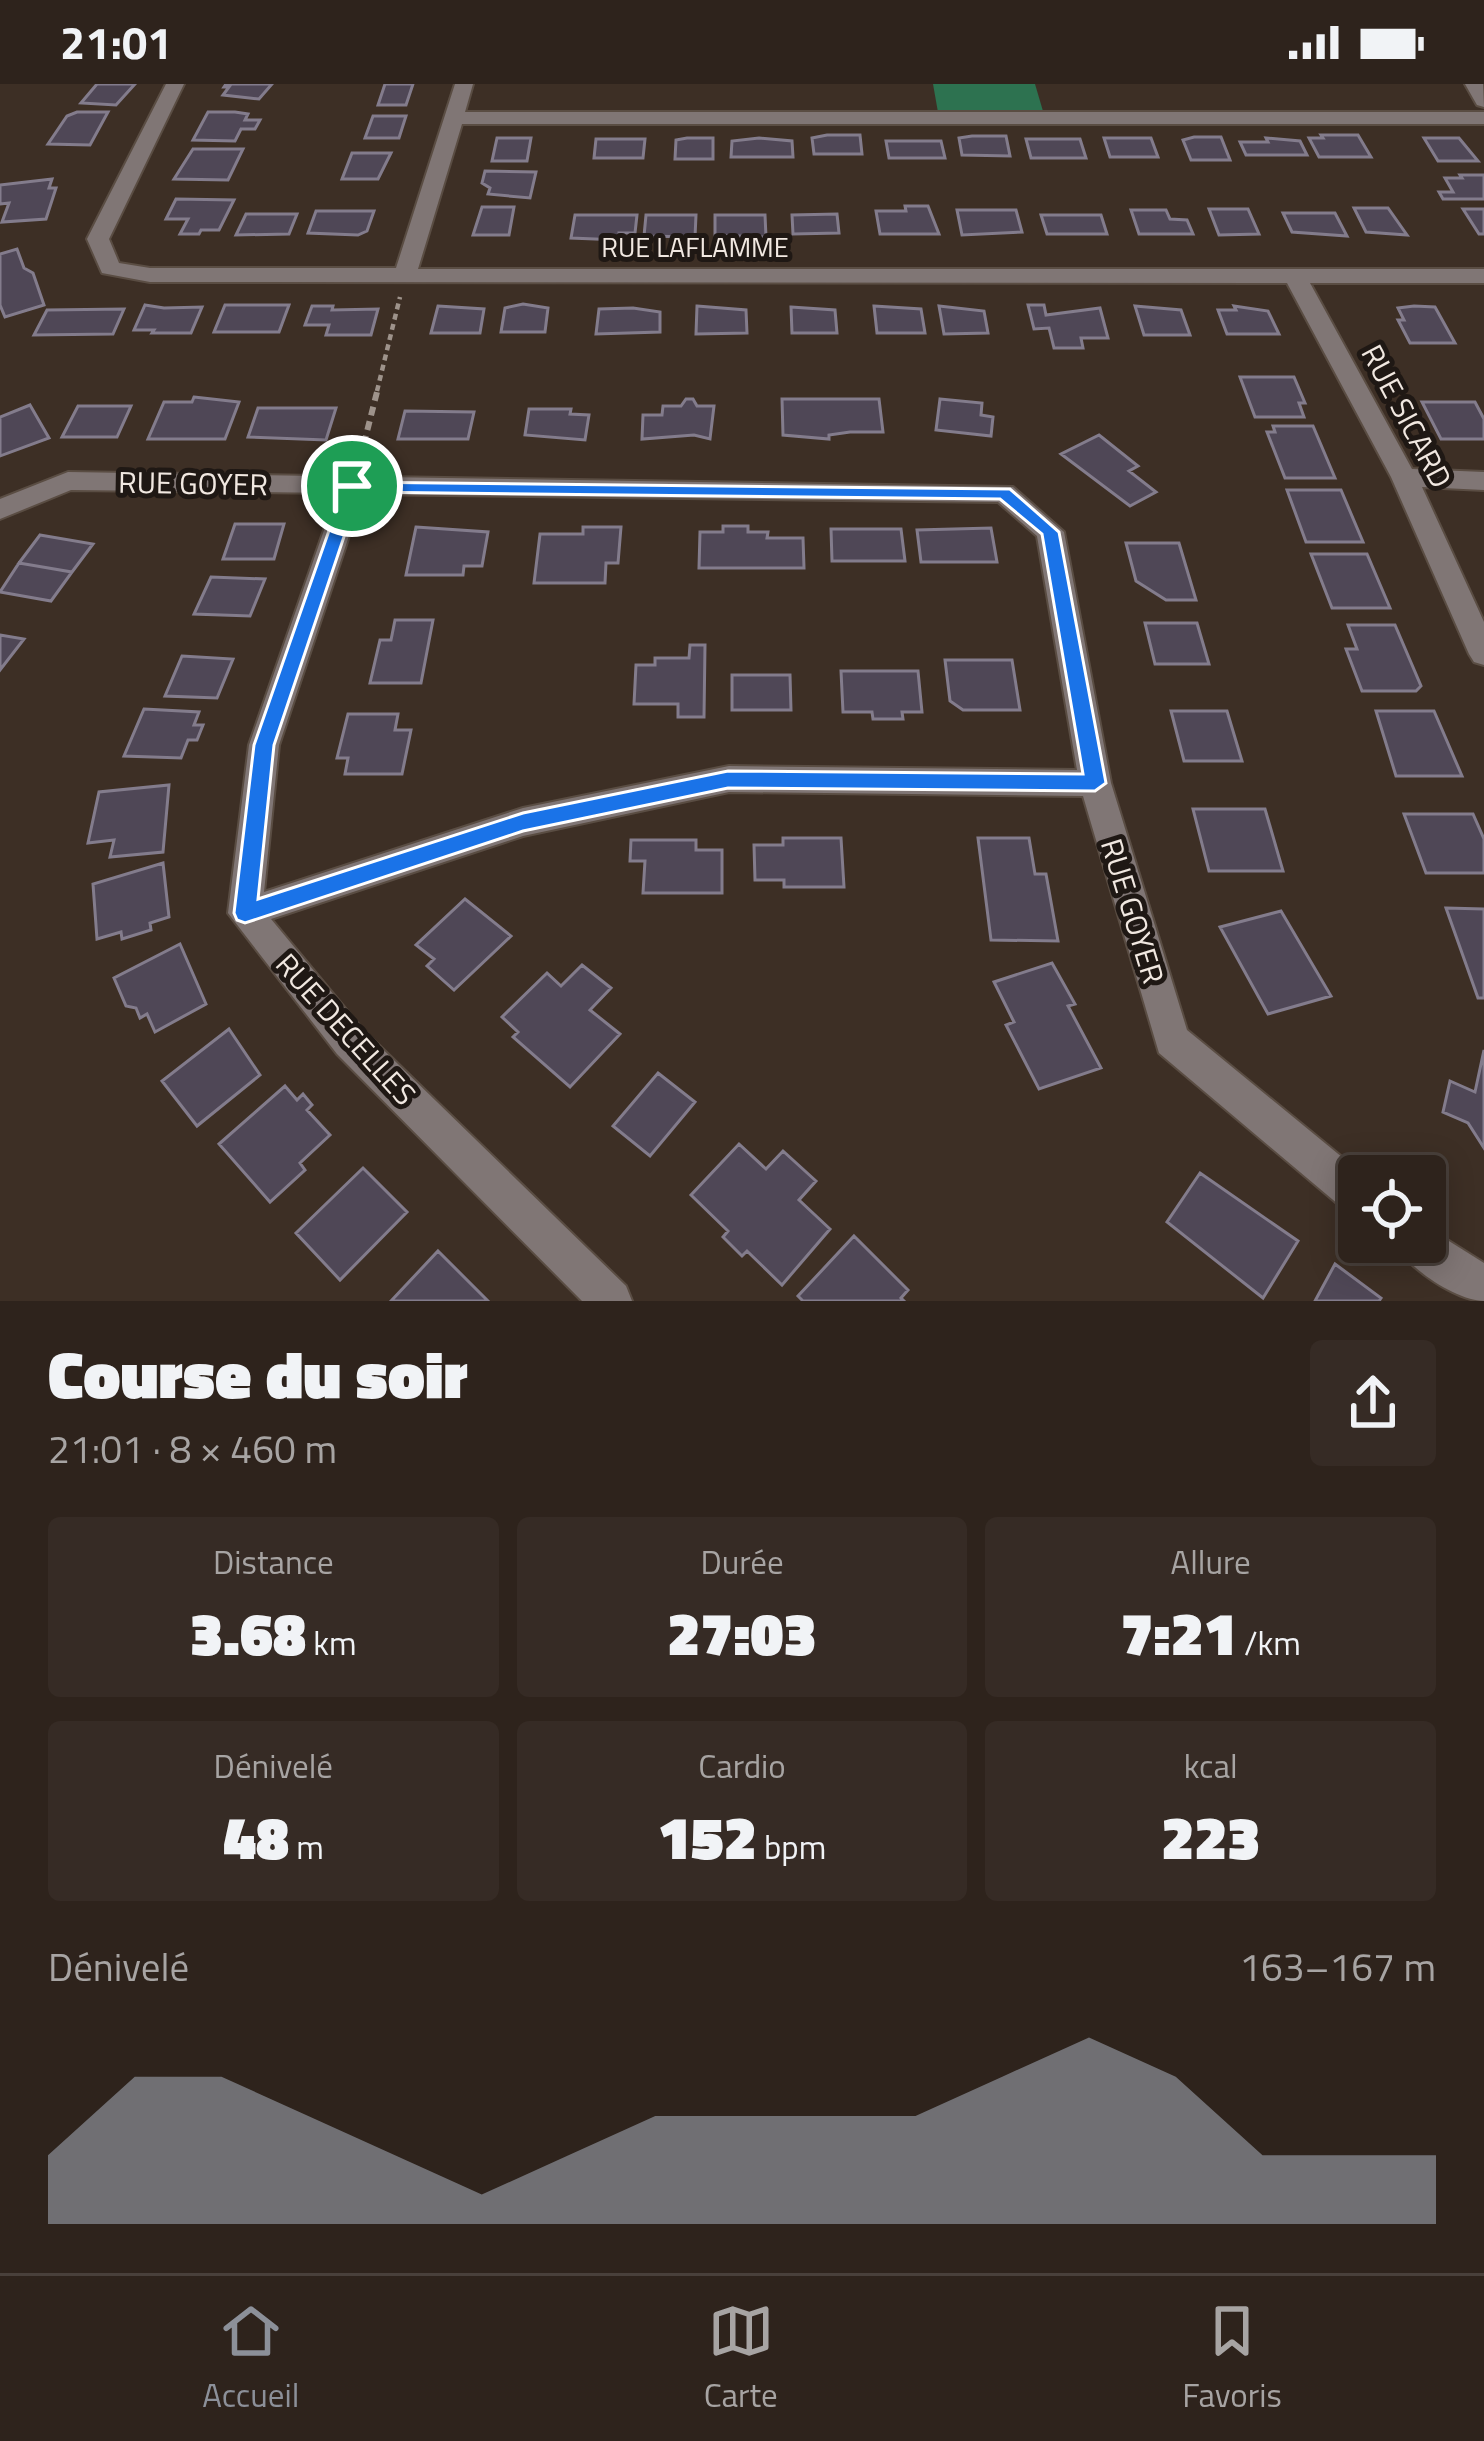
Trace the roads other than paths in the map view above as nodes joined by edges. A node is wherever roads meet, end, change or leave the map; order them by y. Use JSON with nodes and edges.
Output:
{"nodes":[{"id":1,"x":175,"y":84,"type":"edge"},
{"id":2,"x":464,"y":84,"type":"edge"},
{"id":3,"x":1474,"y":84,"type":"edge"},
{"id":4,"x":1484,"y":101,"type":"edge"},
{"id":5,"x":455,"y":118,"type":"junction"},
{"id":6,"x":1484,"y":118,"type":"edge"},
{"id":7,"x":405,"y":276,"type":"junction"},
{"id":8,"x":1295,"y":276,"type":"junction"},
{"id":9,"x":1484,"y":276,"type":"edge"},
{"id":10,"x":1404,"y":477,"type":"junction"},
{"id":11,"x":1484,"y":481,"type":"edge"},
{"id":12,"x":352,"y":486,"type":"junction"},
{"id":13,"x":0,"y":510,"type":"edge"},
{"id":14,"x":1484,"y":654,"type":"edge"},
{"id":15,"x":1095,"y":783,"type":"junction"},
{"id":16,"x":245,"y":913,"type":"junction"},
{"id":17,"x":1338,"y":1179,"type":"edge"},
{"id":18,"x":1446,"y":1263,"type":"edge"},
{"id":19,"x":1484,"y":1287,"type":"edge"},
{"id":20,"x":611,"y":1301,"type":"edge"}],
"edges":[{"from":1,"to":7,"type":"street","name":"RUE LAFLAMME"},
{"from":2,"to":5,"type":"street"},
{"from":3,"to":4,"type":"street"},
{"from":5,"to":6,"type":"street"},
{"from":5,"to":7,"type":"street"},
{"from":7,"to":8,"type":"street","name":"RUE LAFLAMME"},
{"from":8,"to":9,"type":"street","name":"RUE LAFLAMME"},
{"from":8,"to":10,"type":"street","name":"RUE SICARD"},
{"from":10,"to":11,"type":"street"},
{"from":10,"to":14,"type":"street","name":"RUE SICARD"},
{"from":12,"to":13,"type":"street","name":"RUE GOYER"},
{"from":12,"to":15,"type":"street","name":"RUE GOYER"},
{"from":12,"to":16,"type":"street"},
{"from":15,"to":16,"type":"street"},
{"from":15,"to":17,"type":"street","name":"RUE GOYER"},
{"from":16,"to":20,"type":"street","name":"RUE DECELLES"},
{"from":18,"to":19,"type":"street"}]}
